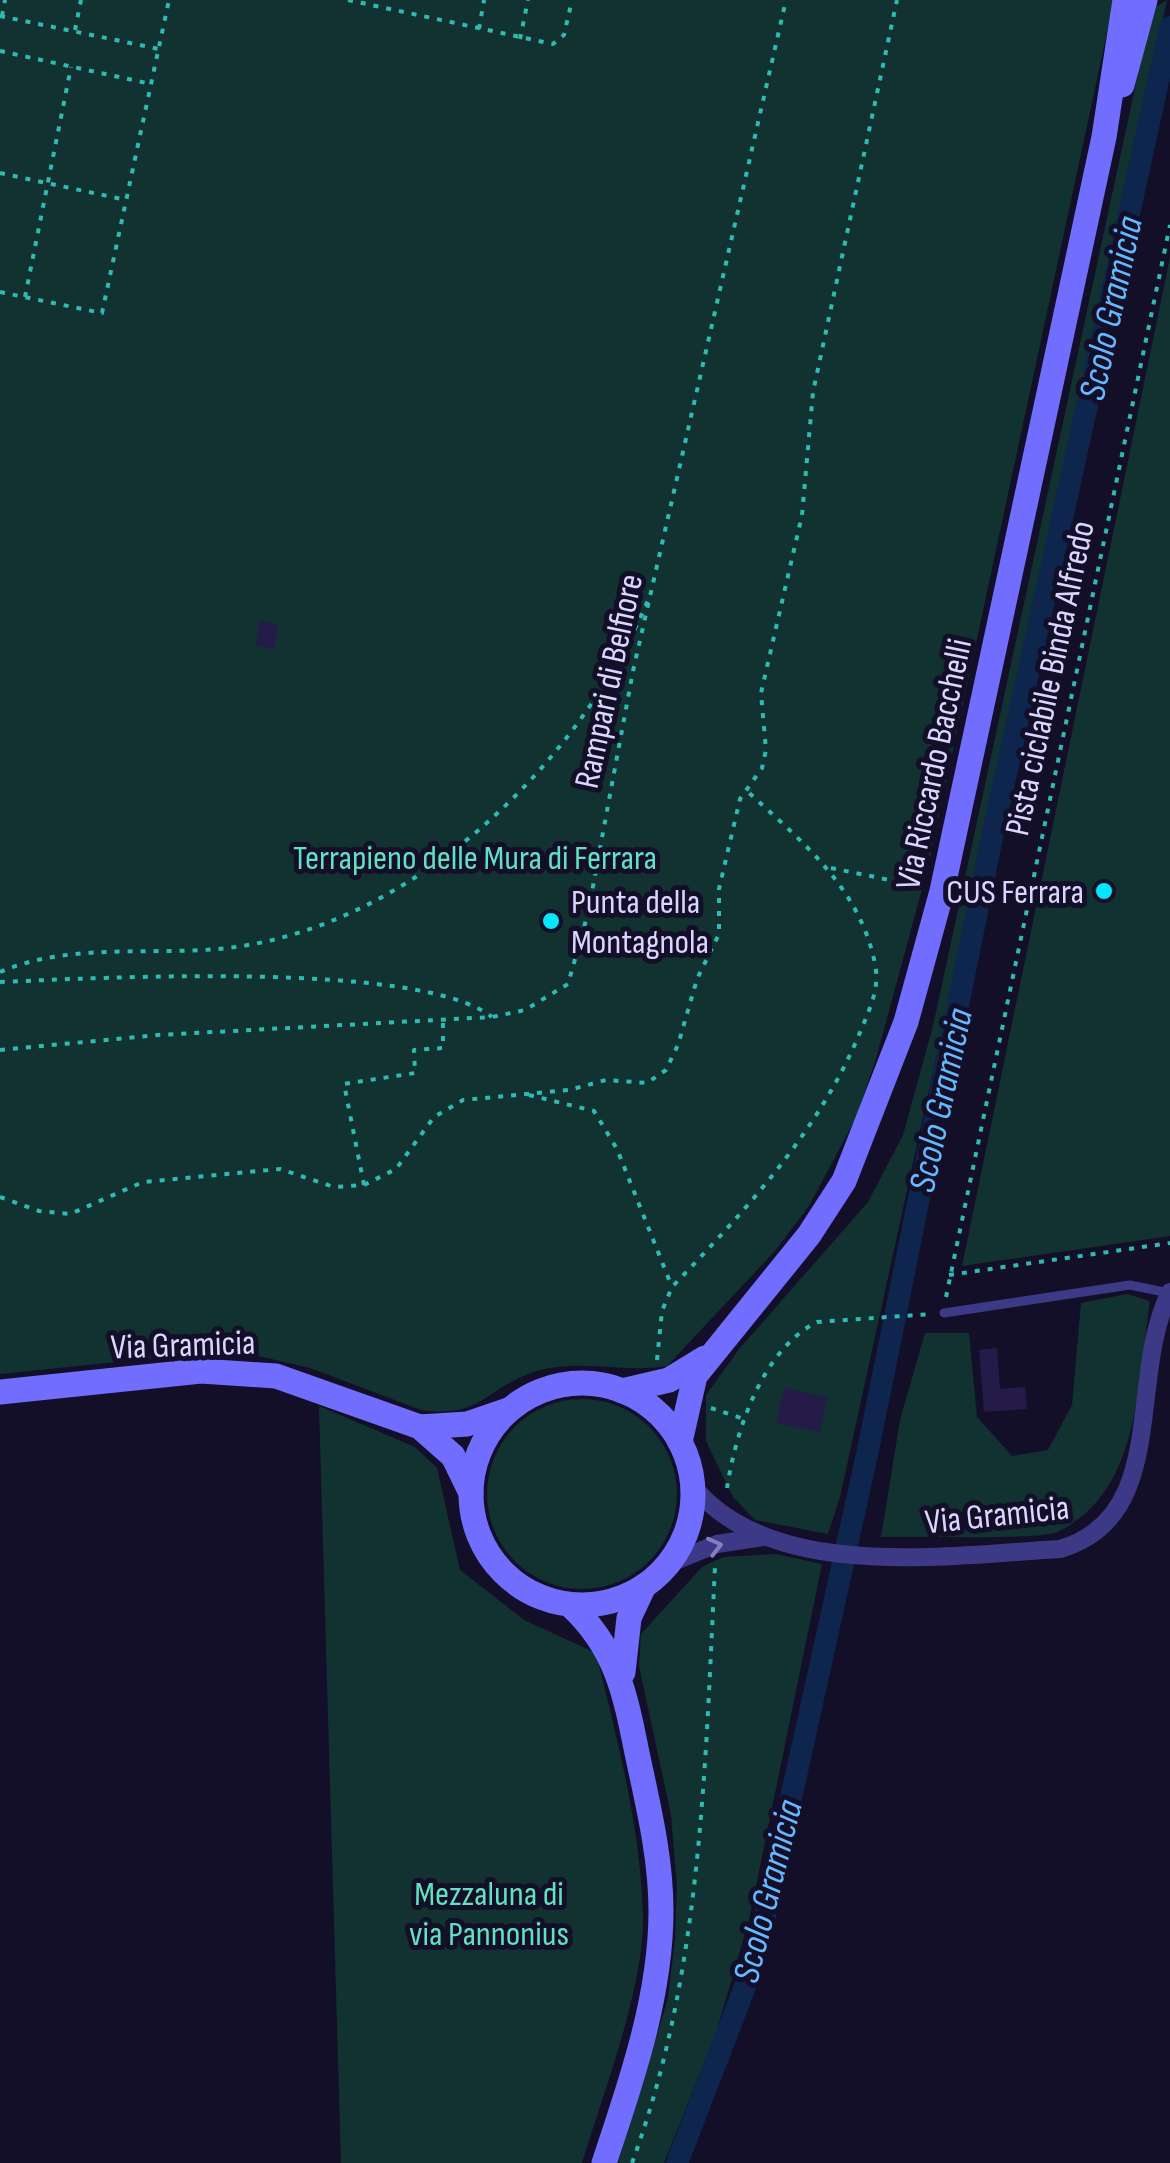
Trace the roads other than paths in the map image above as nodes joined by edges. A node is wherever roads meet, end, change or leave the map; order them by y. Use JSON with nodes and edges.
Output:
{"nodes":[{"id":1,"x":1124,"y":0,"type":"edge"},
{"id":2,"x":1144,"y":0,"type":"edge"},
{"id":3,"x":1104,"y":137,"type":"junction"},
{"id":4,"x":1170,"y":1293,"type":"edge"},
{"id":5,"x":944,"y":1313,"type":"dead end"},
{"id":6,"x":709,"y":1355,"type":"junction"},
{"id":7,"x":622,"y":1391,"type":"junction"},
{"id":8,"x":0,"y":1392,"type":"edge"},
{"id":9,"x":510,"y":1410,"type":"junction"},
{"id":10,"x":420,"y":1427,"type":"junction"},
{"id":11,"x":680,"y":1442,"type":"junction"},
{"id":12,"x":692,"y":1485,"type":"junction"},
{"id":13,"x":471,"y":1493,"type":"junction"},
{"id":14,"x":765,"y":1537,"type":"junction"},
{"id":15,"x":668,"y":1564,"type":"junction"},
{"id":16,"x":644,"y":1586,"type":"junction"},
{"id":17,"x":570,"y":1604,"type":"junction"},
{"id":18,"x":624,"y":1687,"type":"junction"},
{"id":19,"x":604,"y":2163,"type":"edge"}],
"edges":[{"from":1,"to":3,"type":"main road","name":"Via Riccardo Bacchelli"},
{"from":2,"to":3,"type":"main road","name":"Via Riccardo Bacchelli"},
{"from":3,"to":6,"type":"main road","name":"Via Riccardo Bacchelli"},
{"from":4,"to":5,"type":"lane","name":"Via Gramicia"},
{"from":4,"to":14,"type":"street","name":"Via Gramicia"},
{"from":6,"to":7,"type":"main road","name":"Via Riccardo Bacchelli"},
{"from":6,"to":11,"type":"main road","name":"Via Riccardo Bacchelli"},
{"from":7,"to":9,"type":"main road","name":"Via Gramicia"},
{"from":7,"to":11,"type":"main road","name":"Via Gramicia"},
{"from":8,"to":10,"type":"main road","name":"Via Gramicia"},
{"from":9,"to":10,"type":"main road","name":"Via Gramicia"},
{"from":9,"to":13,"type":"main road","name":"Via Gramicia"},
{"from":10,"to":13,"type":"main road","name":"Via Gramicia"},
{"from":11,"to":12,"type":"main road","name":"Via Gramicia"},
{"from":12,"to":14,"type":"street","name":"Via Gramicia"},
{"from":12,"to":15,"type":"main road","name":"Via Gramicia"},
{"from":13,"to":17,"type":"main road","name":"Via Gramicia"},
{"from":15,"to":14,"type":"street","name":"Via Gramicia","one_way":true},
{"from":15,"to":16,"type":"main road","name":"Via Gramicia"},
{"from":16,"to":17,"type":"main road","name":"Via Gramicia"},
{"from":16,"to":18,"type":"main road"},
{"from":17,"to":18,"type":"main road"},
{"from":18,"to":19,"type":"main road"}]}
